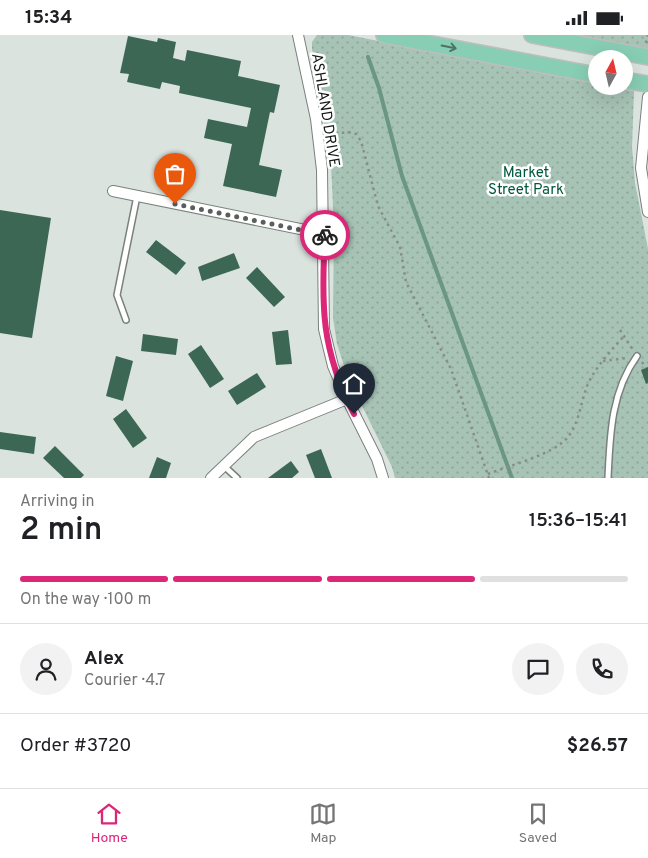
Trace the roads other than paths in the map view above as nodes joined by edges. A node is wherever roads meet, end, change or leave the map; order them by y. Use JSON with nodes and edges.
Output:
{"nodes":[{"id":1,"x":298,"y":35,"type":"edge"},
{"id":2,"x":384,"y":35,"type":"edge"},
{"id":3,"x":532,"y":35,"type":"edge"},
{"id":4,"x":648,"y":57,"type":"edge"},
{"id":5,"x":588,"y":73,"type":"edge"},
{"id":6,"x":633,"y":82,"type":"edge"},
{"id":7,"x":648,"y":84,"type":"edge"},
{"id":8,"x":648,"y":97,"type":"edge"},
{"id":9,"x":113,"y":191,"type":"dead end"},
{"id":10,"x":138,"y":196,"type":"junction"},
{"id":11,"x":648,"y":212,"type":"edge"},
{"id":12,"x":325,"y":234,"type":"junction"},
{"id":13,"x":126,"y":320,"type":"dead end"},
{"id":14,"x":638,"y":356,"type":"road end"},
{"id":15,"x":347,"y":399,"type":"junction"},
{"id":16,"x":224,"y":466,"type":"junction"},
{"id":17,"x":212,"y":478,"type":"edge"},
{"id":18,"x":237,"y":478,"type":"edge"},
{"id":19,"x":383,"y":478,"type":"edge"},
{"id":20,"x":608,"y":478,"type":"edge"}],
"edges":[{"from":1,"to":12,"type":"street","name":"ASHLAND DRIVE"},
{"from":2,"to":5,"type":"main road","one_way":true},
{"from":3,"to":4,"type":"main road"},
{"from":6,"to":7,"type":"main road"},
{"from":8,"to":11,"type":"street"},
{"from":9,"to":10,"type":"street"},
{"from":10,"to":12,"type":"street"},
{"from":10,"to":13,"type":"lane"},
{"from":12,"to":15,"type":"street","name":"ASHLAND DRIVE"},
{"from":14,"to":20,"type":"lane"},
{"from":15,"to":16,"type":"street"},
{"from":15,"to":19,"type":"street","name":"ASHLAND DRIVE"},
{"from":16,"to":17,"type":"street"},
{"from":16,"to":18,"type":"lane"}]}
